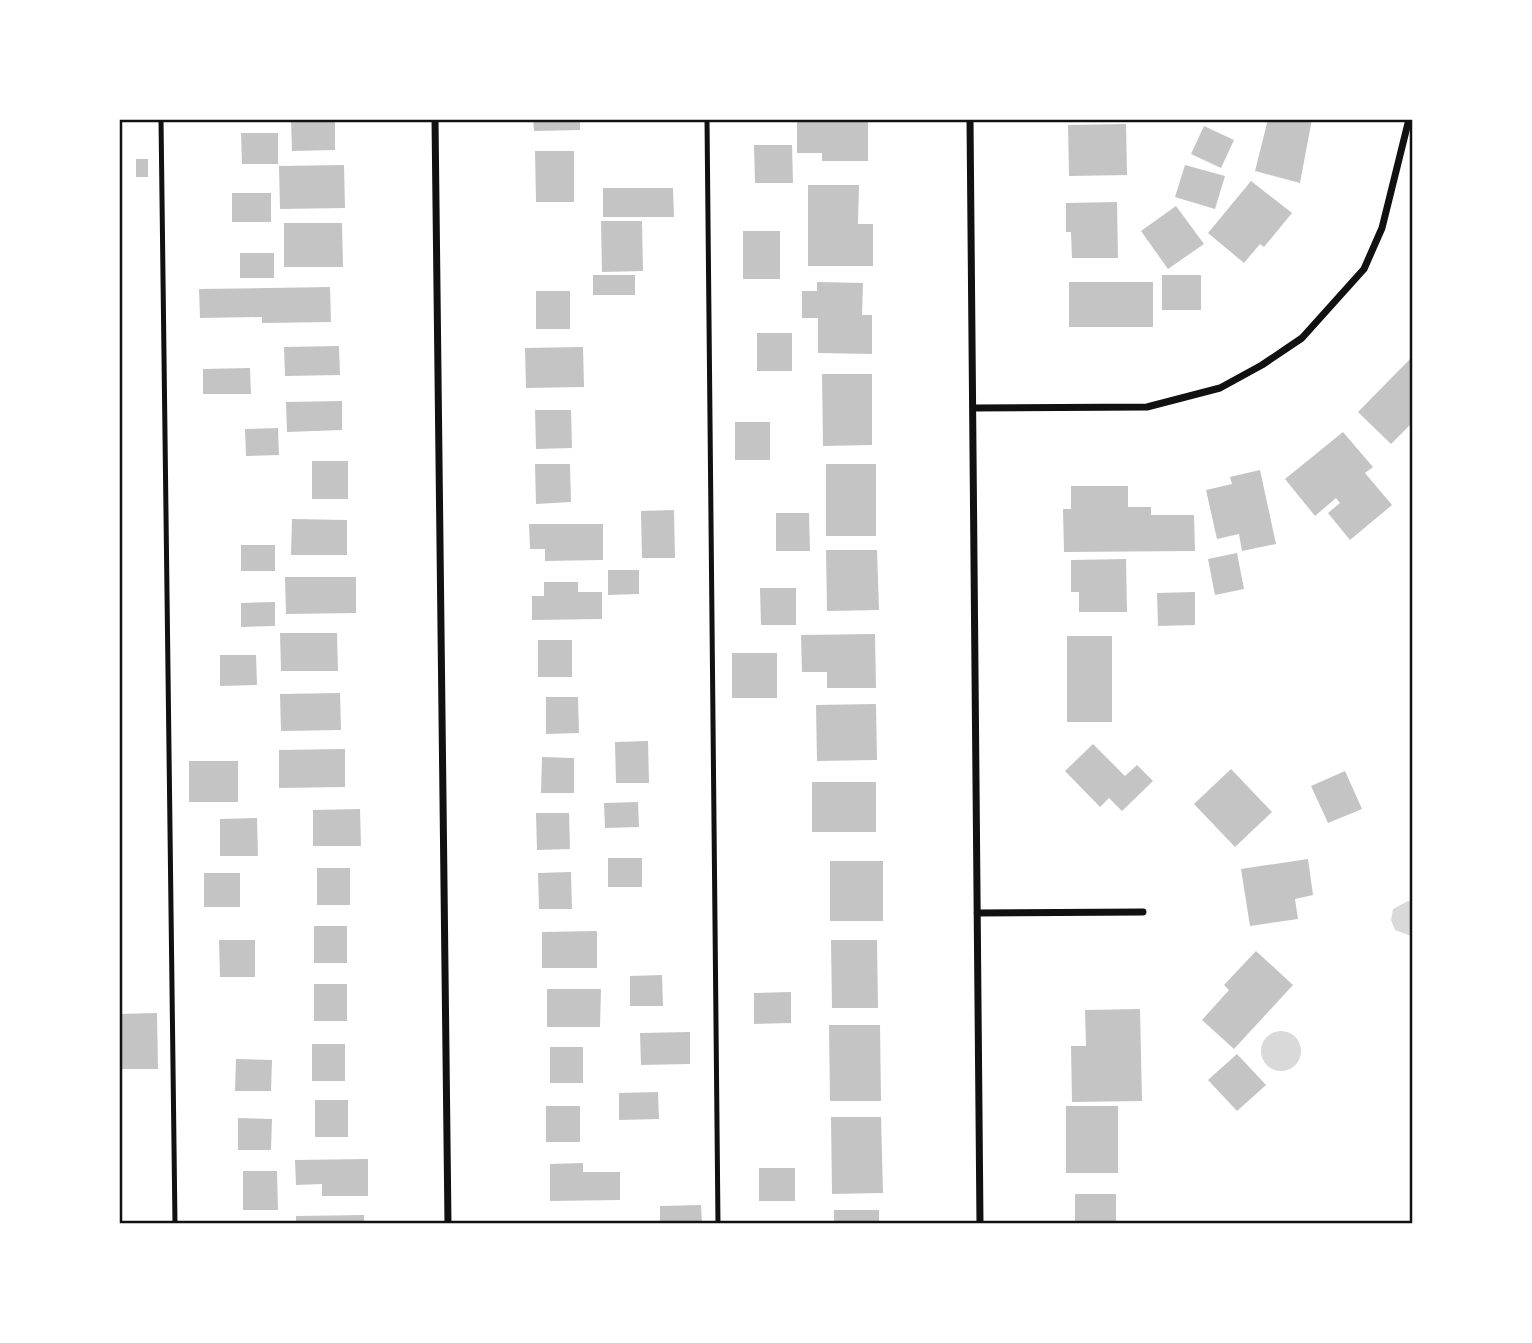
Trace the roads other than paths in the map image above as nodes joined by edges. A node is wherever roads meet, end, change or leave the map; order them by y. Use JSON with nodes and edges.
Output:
{"nodes":[{"id":1,"x":161,"y":119,"type":"edge"},
{"id":2,"x":435,"y":119,"type":"edge"},
{"id":3,"x":707,"y":119,"type":"edge"},
{"id":4,"x":970,"y":119,"type":"edge"},
{"id":5,"x":1409,"y":119,"type":"edge"},
{"id":6,"x":973,"y":408,"type":"junction"},
{"id":7,"x":1143,"y":912,"type":"dead end"},
{"id":8,"x":977,"y":913,"type":"junction"},
{"id":9,"x":175,"y":1224,"type":"edge"},
{"id":10,"x":448,"y":1224,"type":"edge"},
{"id":11,"x":718,"y":1224,"type":"edge"},
{"id":12,"x":980,"y":1224,"type":"edge"}],
"edges":[{"from":1,"to":9,"type":"lane"},
{"from":2,"to":10,"type":"street"},
{"from":3,"to":11,"type":"lane"},
{"from":4,"to":6,"type":"street"},
{"from":5,"to":6,"type":"street"},
{"from":6,"to":8,"type":"street"},
{"from":7,"to":8,"type":"street"},
{"from":8,"to":12,"type":"street"}]}
